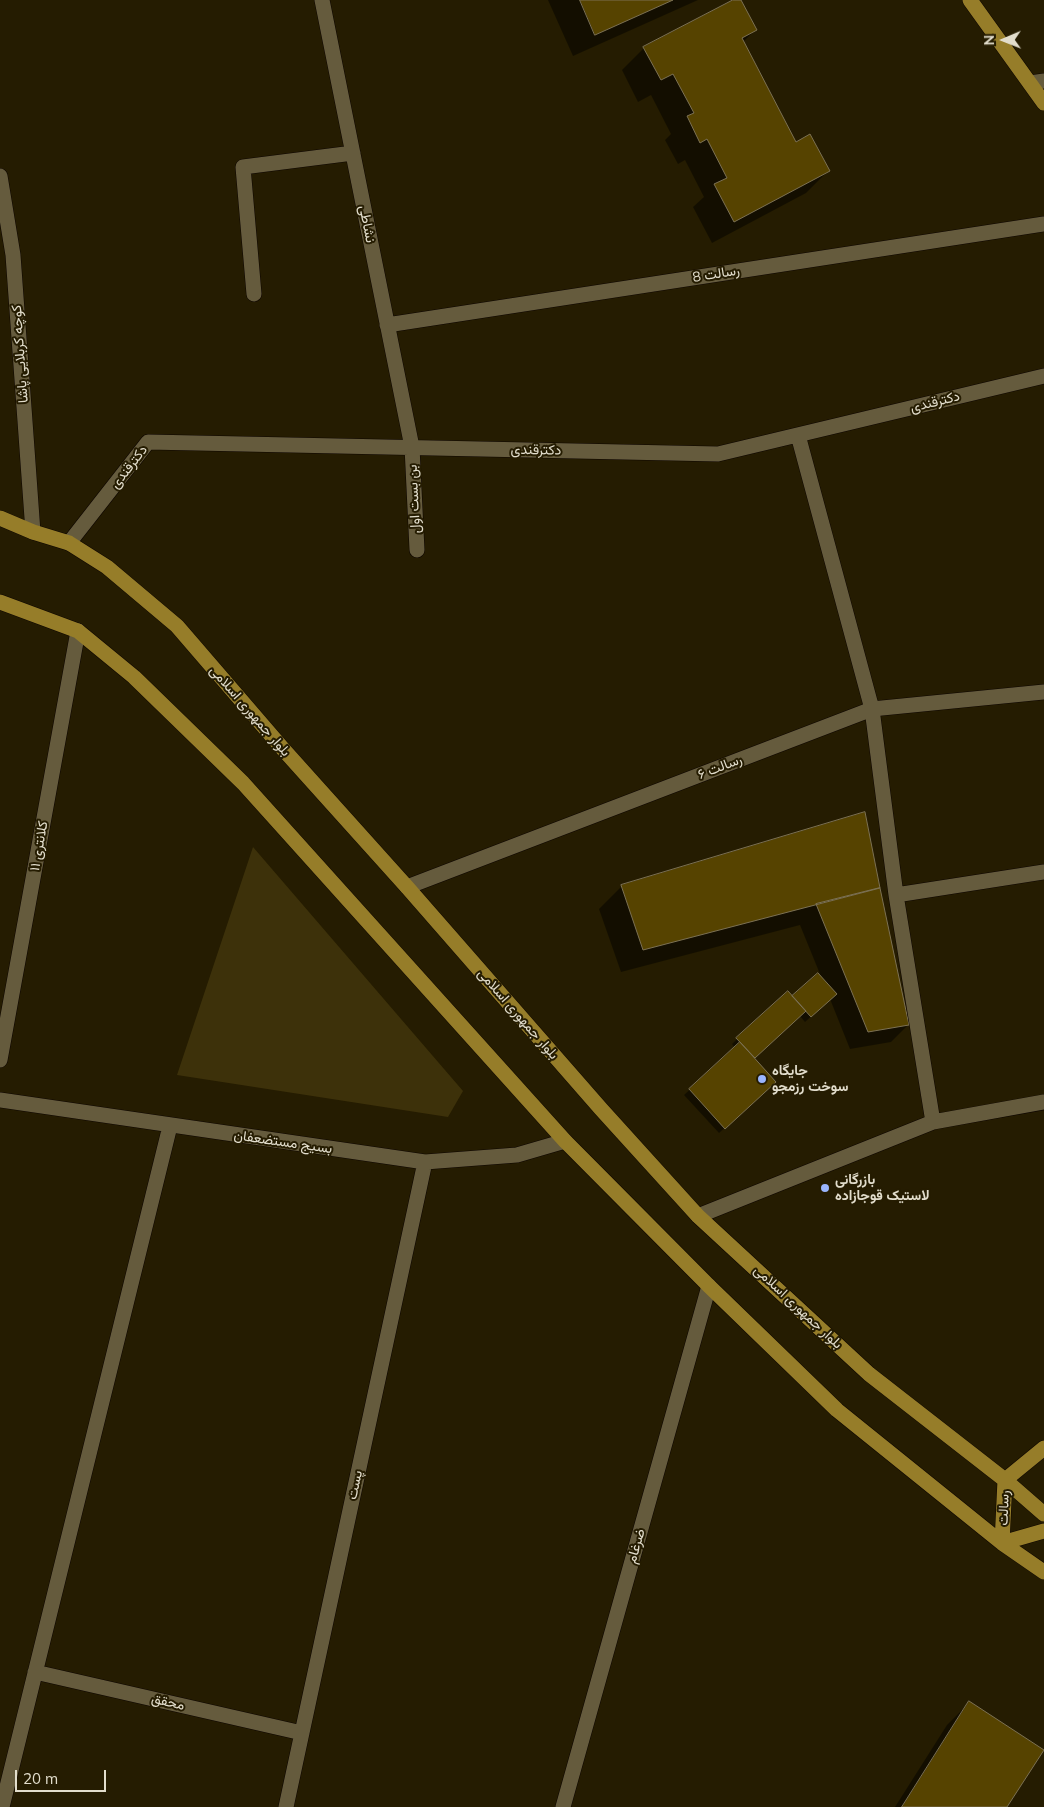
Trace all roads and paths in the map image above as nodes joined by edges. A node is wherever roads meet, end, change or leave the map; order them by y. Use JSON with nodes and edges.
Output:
{"nodes":[{"id":1,"x":322,"y":0,"type":"edge"},
{"id":2,"x":970,"y":0,"type":"edge"},
{"id":3,"x":1037,"y":82,"type":"edge"},
{"id":4,"x":1044,"y":103,"type":"edge"},
{"id":5,"x":353,"y":153,"type":"junction"},
{"id":6,"x":0,"y":176,"type":"edge"},
{"id":7,"x":1044,"y":224,"type":"edge"},
{"id":8,"x":254,"y":294,"type":"dead end"},
{"id":9,"x":387,"y":325,"type":"junction"},
{"id":10,"x":1044,"y":376,"type":"edge"},
{"id":11,"x":798,"y":435,"type":"junction"},
{"id":12,"x":412,"y":448,"type":"junction"},
{"id":13,"x":0,"y":518,"type":"edge"},
{"id":14,"x":33,"y":532,"type":"junction"},
{"id":15,"x":69,"y":543,"type":"junction"},
{"id":16,"x":417,"y":550,"type":"dead end"},
{"id":17,"x":0,"y":602,"type":"edge"},
{"id":18,"x":78,"y":631,"type":"junction"},
{"id":19,"x":1044,"y":692,"type":"edge"},
{"id":20,"x":872,"y":709,"type":"junction"},
{"id":21,"x":1044,"y":872,"type":"edge"},
{"id":22,"x":407,"y":887,"type":"junction"},
{"id":23,"x":896,"y":895,"type":"junction"},
{"id":24,"x":0,"y":1060,"type":"edge"},
{"id":25,"x":0,"y":1100,"type":"edge"},
{"id":26,"x":1044,"y":1102,"type":"edge"},
{"id":27,"x":933,"y":1122,"type":"junction"},
{"id":28,"x":170,"y":1126,"type":"junction"},
{"id":29,"x":565,"y":1140,"type":"junction"},
{"id":30,"x":425,"y":1162,"type":"junction"},
{"id":31,"x":698,"y":1216,"type":"junction"},
{"id":32,"x":709,"y":1286,"type":"junction"},
{"id":33,"x":1044,"y":1448,"type":"edge"},
{"id":34,"x":1005,"y":1480,"type":"junction"},
{"id":35,"x":1044,"y":1514,"type":"edge"},
{"id":36,"x":1044,"y":1531,"type":"edge"},
{"id":37,"x":1002,"y":1543,"type":"junction"},
{"id":38,"x":1044,"y":1572,"type":"edge"},
{"id":39,"x":35,"y":1672,"type":"junction"},
{"id":40,"x":302,"y":1732,"type":"junction"},
{"id":41,"x":2,"y":1807,"type":"edge"},
{"id":42,"x":286,"y":1807,"type":"edge"},
{"id":43,"x":563,"y":1807,"type":"edge"}],
"edges":[{"from":1,"to":5,"type":"street","name":"نشاطی"},
{"from":2,"to":3,"type":"main road"},
{"from":3,"to":4,"type":"main road"},
{"from":5,"to":8,"type":"street"},
{"from":5,"to":9,"type":"street","name":"نشاطی"},
{"from":6,"to":14,"type":"street","name":"کوچه کربلایی پاشا"},
{"from":7,"to":9,"type":"street","name":"رسالت 8"},
{"from":9,"to":12,"type":"street","name":"نشاطی"},
{"from":10,"to":11,"type":"street","name":"دکترقندی"},
{"from":11,"to":12,"type":"street","name":"دکترقندی"},
{"from":11,"to":20,"type":"street"},
{"from":12,"to":15,"type":"street","name":"دکترقندی"},
{"from":12,"to":16,"type":"street","name":"بن بست اول"},
{"from":13,"to":14,"type":"main road","name":"بلوار جمهوری اسلامی"},
{"from":14,"to":15,"type":"main road","name":"بلوار جمهوری اسلامی"},
{"from":15,"to":22,"type":"main road","name":"بلوار جمهوری اسلامی"},
{"from":17,"to":18,"type":"main road"},
{"from":18,"to":24,"type":"street","name":"کلانتری ۱۱"},
{"from":18,"to":29,"type":"main road"},
{"from":19,"to":20,"type":"street","name":"رسالت ۶"},
{"from":20,"to":22,"type":"street","name":"رسالت ۶"},
{"from":20,"to":23,"type":"street"},
{"from":21,"to":23,"type":"street"},
{"from":22,"to":31,"type":"main road","name":"بلوار جمهوری اسلامی"},
{"from":23,"to":27,"type":"street"},
{"from":25,"to":28,"type":"street","name":"بسیج مستضعفان"},
{"from":26,"to":27,"type":"street"},
{"from":27,"to":31,"type":"street"},
{"from":28,"to":30,"type":"street","name":"بسیج مستضعفان"},
{"from":28,"to":39,"type":"street"},
{"from":29,"to":30,"type":"street","name":"بسیج مستضعفان"},
{"from":29,"to":32,"type":"main road"},
{"from":30,"to":40,"type":"street","name":"پست"},
{"from":31,"to":34,"type":"main road","name":"بلوار جمهوری اسلامی"},
{"from":32,"to":37,"type":"main road"},
{"from":32,"to":43,"type":"street","name":"ضرغام"},
{"from":33,"to":34,"type":"main road","name":"رسالت"},
{"from":34,"to":35,"type":"main road","name":"بلوار جمهوری اسلامی"},
{"from":34,"to":37,"type":"main road","name":"رسالت"},
{"from":36,"to":37,"type":"main road","name":"رسالت"},
{"from":37,"to":38,"type":"main road"},
{"from":39,"to":40,"type":"street","name":"محقق"},
{"from":39,"to":41,"type":"street"},
{"from":40,"to":42,"type":"street","name":"پست"}]}
